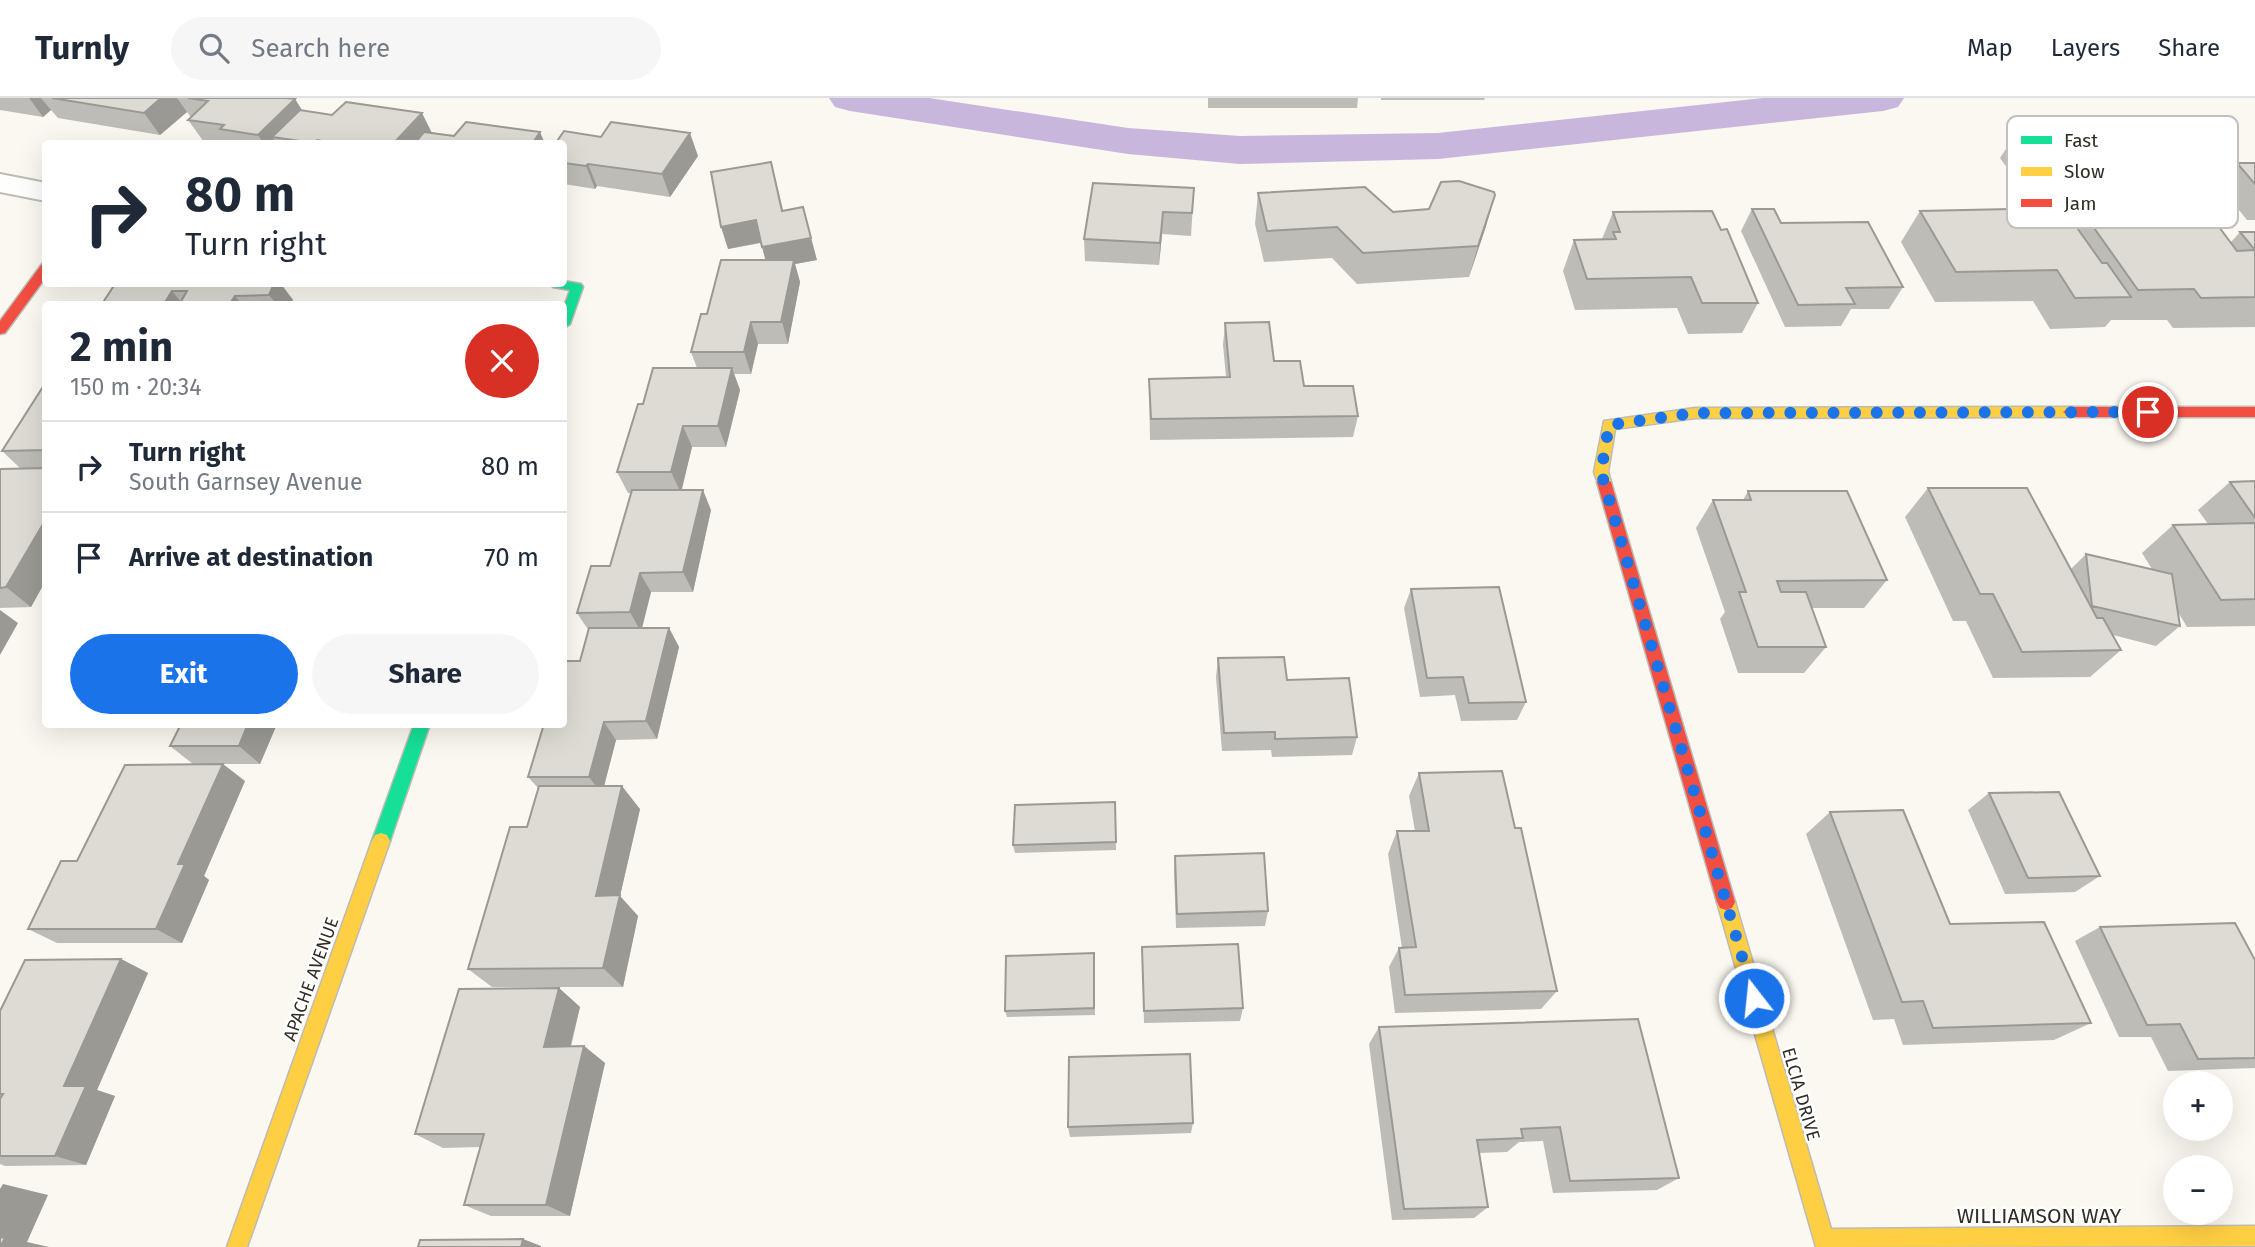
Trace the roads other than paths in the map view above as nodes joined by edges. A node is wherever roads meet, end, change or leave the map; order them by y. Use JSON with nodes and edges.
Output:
{"nodes":[{"id":1,"x":0,"y":183,"type":"edge"},
{"id":2,"x":42,"y":191,"type":"edge"},
{"id":3,"x":42,"y":272,"type":"edge"},
{"id":4,"x":567,"y":286,"type":"edge"},
{"id":5,"x":567,"y":315,"type":"edge"},
{"id":6,"x":0,"y":330,"type":"edge"},
{"id":7,"x":2255,"y":412,"type":"edge"},
{"id":8,"x":421,"y":728,"type":"edge"},
{"id":9,"x":2255,"y":1236,"type":"edge"},
{"id":10,"x":1825,"y":1243,"type":"edge"},
{"id":11,"x":237,"y":1247,"type":"edge"}],
"edges":[{"from":1,"to":2,"type":"street"},
{"from":3,"to":6,"type":"street"},
{"from":4,"to":5,"type":"street"},
{"from":7,"to":10,"type":"street","name":"ELCIA DRIVE"},
{"from":8,"to":11,"type":"street","name":"APACHE AVENUE"},
{"from":9,"to":10,"type":"street","name":"WILLIAMSON WAY"}]}
